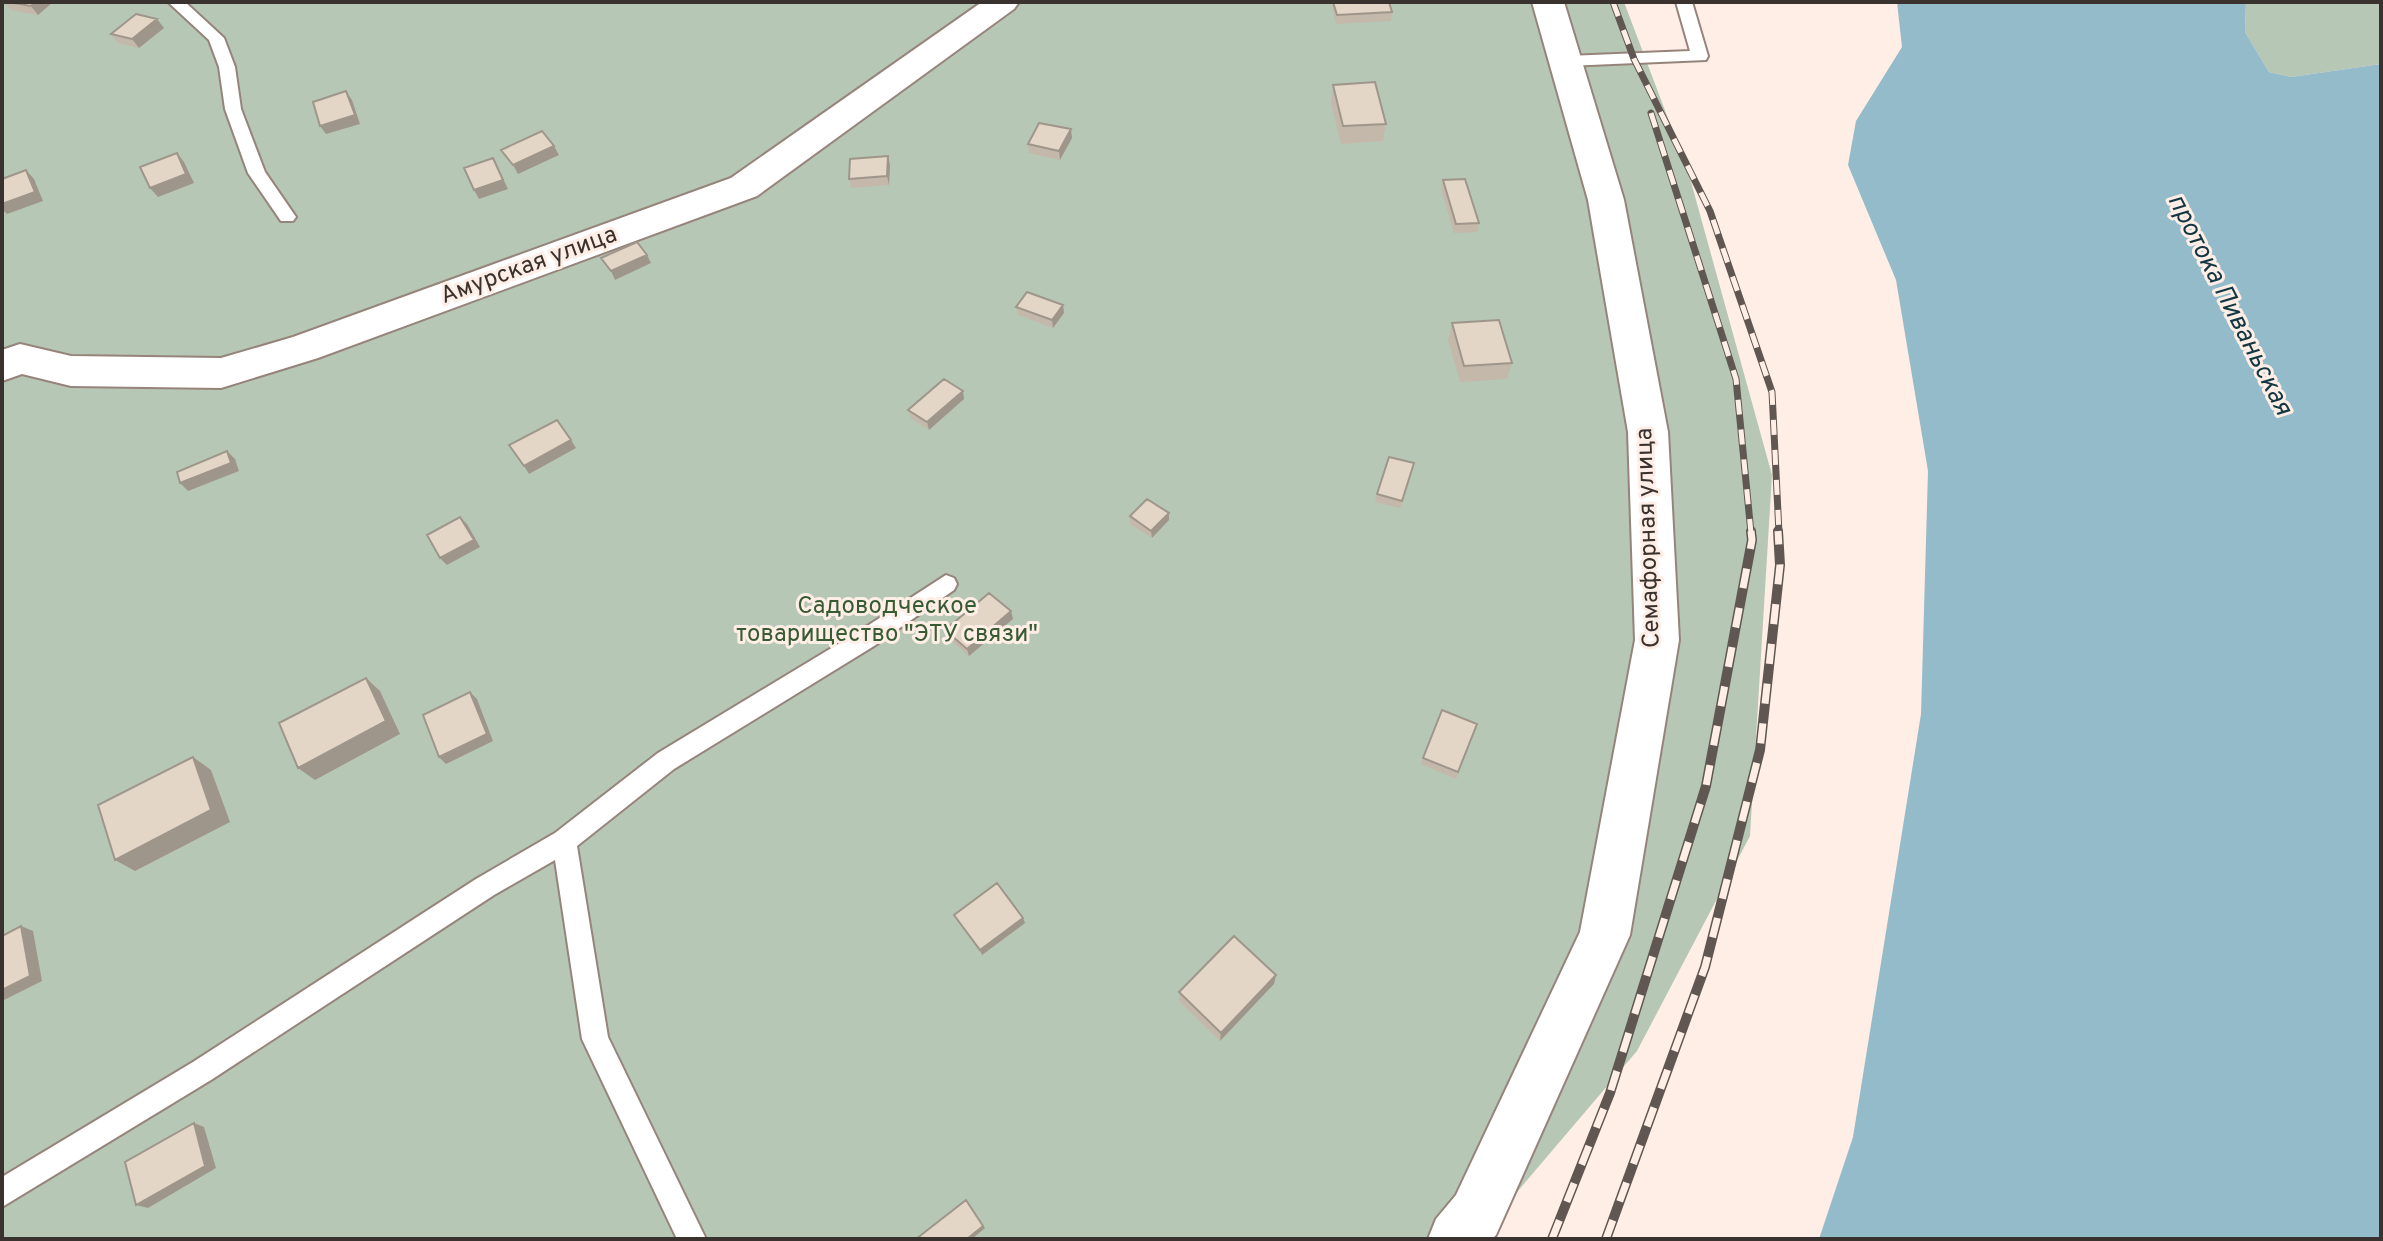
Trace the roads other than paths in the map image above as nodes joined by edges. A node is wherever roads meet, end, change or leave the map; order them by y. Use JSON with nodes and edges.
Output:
{"nodes":[{"id":1,"x":176,"y":2,"type":"edge"},
{"id":2,"x":1003,"y":2,"type":"edge"},
{"id":3,"x":1548,"y":2,"type":"edge"},
{"id":4,"x":1684,"y":2,"type":"edge"},
{"id":5,"x":1567,"y":61,"type":"junction"},
{"id":6,"x":287,"y":217,"type":"dead end"},
{"id":7,"x":8,"y":360,"type":"edge"},
{"id":8,"x":946,"y":584,"type":"dead end"},
{"id":9,"x":564,"y":841,"type":"junction"},
{"id":10,"x":2,"y":1193,"type":"edge"},
{"id":11,"x":692,"y":1239,"type":"edge"},
{"id":12,"x":1456,"y":1239,"type":"edge"}],
"edges":[{"from":1,"to":6,"type":"lane"},
{"from":2,"to":7,"type":"street","name":"Амурская улица"},
{"from":3,"to":5,"type":"street","name":"Семафорная улица"},
{"from":4,"to":5,"type":"lane"},
{"from":5,"to":12,"type":"street","name":"Семафорная улица"},
{"from":8,"to":9,"type":"lane"},
{"from":9,"to":10,"type":"lane"},
{"from":9,"to":11,"type":"lane"}]}
